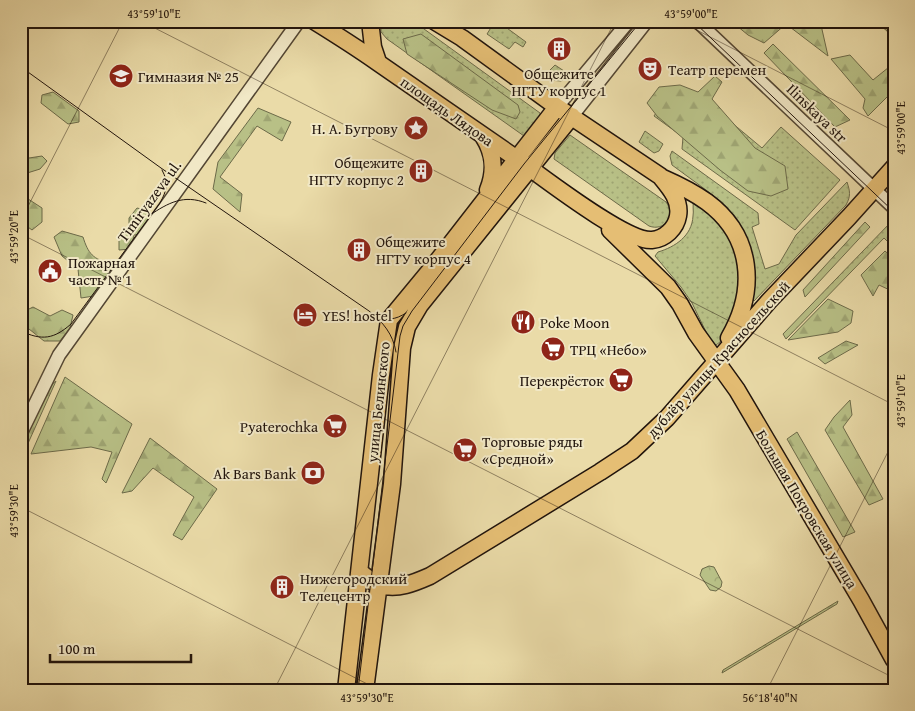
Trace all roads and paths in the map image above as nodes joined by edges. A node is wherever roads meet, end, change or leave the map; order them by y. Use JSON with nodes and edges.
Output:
{"nodes":[{"id":1,"x":299,"y":21,"type":"edge"},
{"id":2,"x":314,"y":21,"type":"edge"},
{"id":3,"x":370,"y":21,"type":"edge"},
{"id":4,"x":434,"y":21,"type":"edge"},
{"id":5,"x":444,"y":21,"type":"edge"},
{"id":6,"x":629,"y":21,"type":"edge"},
{"id":7,"x":647,"y":21,"type":"edge"},
{"id":8,"x":697,"y":21,"type":"edge"},
{"id":9,"x":458,"y":35,"type":"junction"},
{"id":10,"x":378,"y":62,"type":"junction"},
{"id":11,"x":557,"y":107,"type":"junction"},
{"id":12,"x":572,"y":116,"type":"junction"},
{"id":13,"x":482,"y":136,"type":"junction"},
{"id":14,"x":523,"y":164,"type":"junction"},
{"id":15,"x":894,"y":168,"type":"edge"},
{"id":16,"x":660,"y":176,"type":"junction"},
{"id":17,"x":874,"y":190,"type":"junction"},
{"id":18,"x":484,"y":202,"type":"junction"},
{"id":19,"x":894,"y":208,"type":"edge"},
{"id":20,"x":586,"y":209,"type":"junction"},
{"id":21,"x":715,"y":362,"type":"junction"},
{"id":22,"x":21,"y":433,"type":"edge"},
{"id":23,"x":360,"y":572,"type":"junction"},
{"id":24,"x":380,"y":585,"type":"junction"},
{"id":25,"x":894,"y":660,"type":"edge"},
{"id":26,"x":346,"y":690,"type":"edge"},
{"id":27,"x":365,"y":690,"type":"edge"}],
"edges":[{"from":1,"to":22,"type":"street","name":"Timiryazeva ul."},
{"from":2,"to":10,"type":"main road","name":"площадь Лядова"},
{"from":3,"to":10,"type":"main road"},
{"from":4,"to":9,"type":"main road","name":"площадь Лядова"},
{"from":5,"to":9,"type":"main road","name":"площадь Лядова"},
{"from":6,"to":11,"type":"street"},
{"from":7,"to":12,"type":"street"},
{"from":8,"to":17,"type":"street","name":"Ilinskaya str"},
{"from":9,"to":11,"type":"main road","name":"площадь Лядова"},
{"from":10,"to":13,"type":"main road","name":"площадь Лядова"},
{"from":11,"to":12,"type":"main road","name":"площадь Лядова"},
{"from":11,"to":14,"type":"main road"},
{"from":12,"to":14,"type":"main road"},
{"from":12,"to":16,"type":"main road","name":"площадь Лядова"},
{"from":13,"to":14,"type":"main road","name":"площадь Лядова"},
{"from":13,"to":18,"type":"main road"},
{"from":14,"to":18,"type":"main road","name":"улица Белинского"},
{"from":14,"to":20,"type":"main road","name":"площадь Лядова"},
{"from":14,"to":24,"type":"main road","name":"улица Белинского"},
{"from":15,"to":17,"type":"main road","name":"дублёр улицы Красносельской"},
{"from":16,"to":20,"type":"main road","name":"площадь Лядова"},
{"from":16,"to":21,"type":"main road"},
{"from":17,"to":19,"type":"street","name":"Ilinskaya str"},
{"from":17,"to":21,"type":"main road","name":"дублёр улицы Красносельской"},
{"from":18,"to":23,"type":"main road","name":"улица Белинского"},
{"from":20,"to":21,"type":"main road","name":"Большая Покровская улица"},
{"from":21,"to":24,"type":"main road","name":"дублёр улицы Красносельской"},
{"from":21,"to":25,"type":"main road","name":"Большая Покровская улица"},
{"from":23,"to":24,"type":"main road","name":"дублёр улицы Красносельской"},
{"from":23,"to":26,"type":"main road","name":"улица Белинского"},
{"from":24,"to":27,"type":"main road","name":"улица Белинского"}]}
